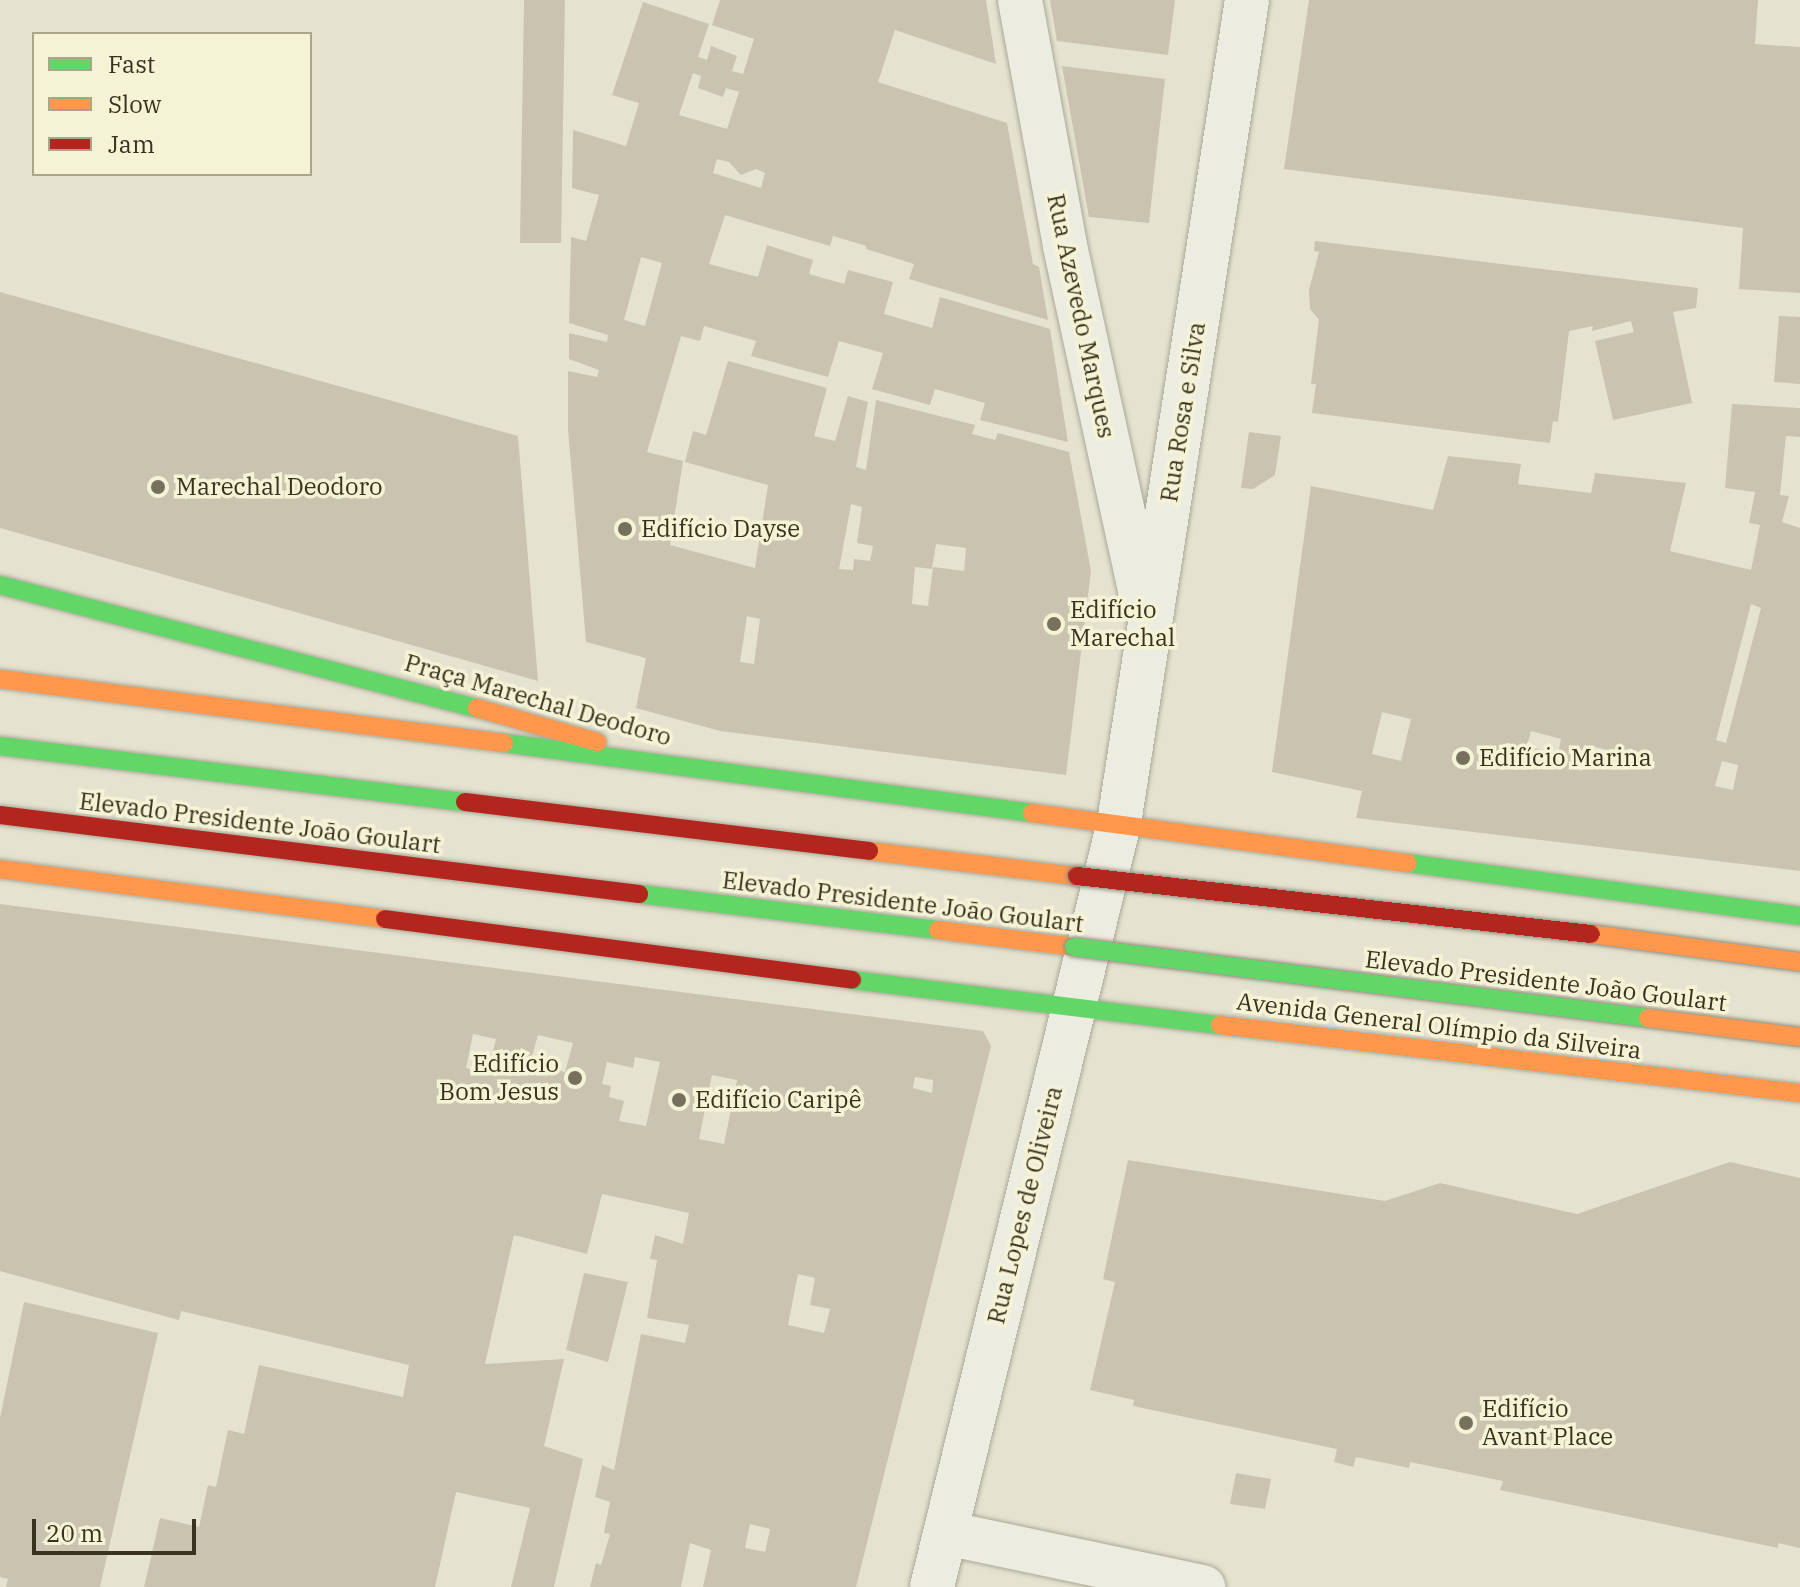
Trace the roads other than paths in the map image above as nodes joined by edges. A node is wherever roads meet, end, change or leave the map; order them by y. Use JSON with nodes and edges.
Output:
{"nodes":[{"id":1,"x":1020,"y":0,"type":"edge"},
{"id":2,"x":1247,"y":0,"type":"edge"},
{"id":3,"x":0,"y":585,"type":"edge"},
{"id":4,"x":1149,"y":630,"type":"junction"},
{"id":5,"x":0,"y":679,"type":"edge"},
{"id":6,"x":0,"y":746,"type":"edge"},
{"id":7,"x":648,"y":761,"type":"junction"},
{"id":8,"x":0,"y":815,"type":"edge"},
{"id":9,"x":1119,"y":823,"type":"junction"},
{"id":10,"x":0,"y":869,"type":"edge"},
{"id":11,"x":1800,"y":916,"type":"edge"},
{"id":12,"x":1800,"y":962,"type":"edge"},
{"id":13,"x":1073,"y":1007,"type":"junction"},
{"id":14,"x":1800,"y":1037,"type":"edge"},
{"id":15,"x":1800,"y":1093,"type":"edge"},
{"id":16,"x":946,"y":1533,"type":"junction"},
{"id":17,"x":932,"y":1587,"type":"edge"},
{"id":18,"x":1203,"y":1587,"type":"edge"}],
"edges":[{"from":1,"to":4,"type":"street","name":"Rua Azevedo Marques"},
{"from":2,"to":4,"type":"street","name":"Rua Rosa e Silva"},
{"from":3,"to":7,"type":"main road","name":"Praça Marechal Deodoro"},
{"from":4,"to":9,"type":"street","name":"Rua Rosa e Silva"},
{"from":5,"to":7,"type":"main road"},
{"from":6,"to":12,"type":"main road","name":"Elevado Presidente João Goulart","bridge":true},
{"from":7,"to":9,"type":"main road","name":"Praça Marechal Deodoro"},
{"from":8,"to":14,"type":"main road","name":"Elevado Presidente João Goulart","bridge":true},
{"from":9,"to":11,"type":"main road"},
{"from":9,"to":13,"type":"street","name":"Rua Lopes de Oliveira"},
{"from":10,"to":13,"type":"main road"},
{"from":13,"to":15,"type":"main road","name":"Avenida General Olímpio da Silveira"},
{"from":13,"to":16,"type":"street","name":"Rua Lopes de Oliveira"},
{"from":16,"to":17,"type":"street","name":"Rua Lopes de Oliveira"},
{"from":16,"to":18,"type":"street"}]}
